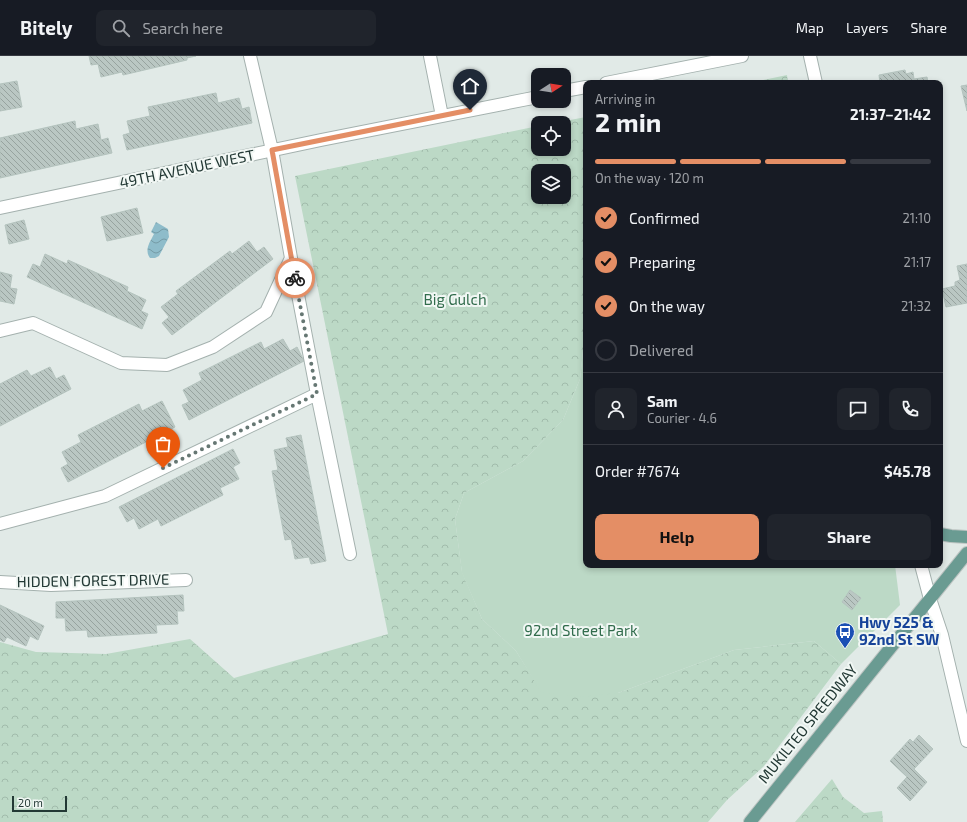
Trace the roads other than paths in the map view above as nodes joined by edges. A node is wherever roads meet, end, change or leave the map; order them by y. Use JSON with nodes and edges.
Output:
{"nodes":[{"id":1,"x":250,"y":56,"type":"edge"},
{"id":2,"x":430,"y":56,"type":"edge"},
{"id":3,"x":742,"y":56,"type":"edge"},
{"id":4,"x":810,"y":56,"type":"edge"},
{"id":5,"x":621,"y":80,"type":"edge"},
{"id":6,"x":815,"y":80,"type":"edge"},
{"id":7,"x":583,"y":88,"type":"edge"},
{"id":8,"x":571,"y":90,"type":"edge"},
{"id":9,"x":531,"y":98,"type":"edge"},
{"id":10,"x":442,"y":116,"type":"junction"},
{"id":11,"x":272,"y":150,"type":"junction"},
{"id":12,"x":0,"y":208,"type":"edge"},
{"id":13,"x":291,"y":258,"type":"junction"},
{"id":14,"x":0,"y":330,"type":"edge"},
{"id":15,"x":317,"y":394,"type":"junction"},
{"id":16,"x":0,"y":524,"type":"edge"},
{"id":17,"x":943,"y":535,"type":"edge"},
{"id":18,"x":967,"y":537,"type":"edge"},
{"id":19,"x":967,"y":553,"type":"edge"},
{"id":20,"x":350,"y":554,"type":"dead end"},
{"id":21,"x":922,"y":568,"type":"edge"},
{"id":22,"x":186,"y":580,"type":"dead end"},
{"id":23,"x":0,"y":582,"type":"edge"},
{"id":24,"x":930,"y":599,"type":"junction"},
{"id":25,"x":967,"y":741,"type":"edge"},
{"id":26,"x":750,"y":822,"type":"edge"}],
"edges":[{"from":1,"to":11,"type":"street"},
{"from":2,"to":10,"type":"street"},
{"from":3,"to":5,"type":"street"},
{"from":4,"to":6,"type":"street"},
{"from":7,"to":8,"type":"street"},
{"from":9,"to":10,"type":"street","name":"49TH AVENUE WEST"},
{"from":10,"to":11,"type":"street","name":"49TH AVENUE WEST"},
{"from":11,"to":12,"type":"street","name":"49TH AVENUE WEST"},
{"from":11,"to":13,"type":"street"},
{"from":13,"to":14,"type":"street"},
{"from":13,"to":15,"type":"street"},
{"from":15,"to":16,"type":"street"},
{"from":15,"to":20,"type":"street"},
{"from":17,"to":18,"type":"main road"},
{"from":19,"to":24,"type":"main road","name":"MUKILTEO SPEEDWAY"},
{"from":21,"to":24,"type":"street"},
{"from":22,"to":23,"type":"street","name":"HIDDEN FOREST DRIVE"},
{"from":24,"to":25,"type":"street"},
{"from":24,"to":26,"type":"main road","name":"MUKILTEO SPEEDWAY"}]}
